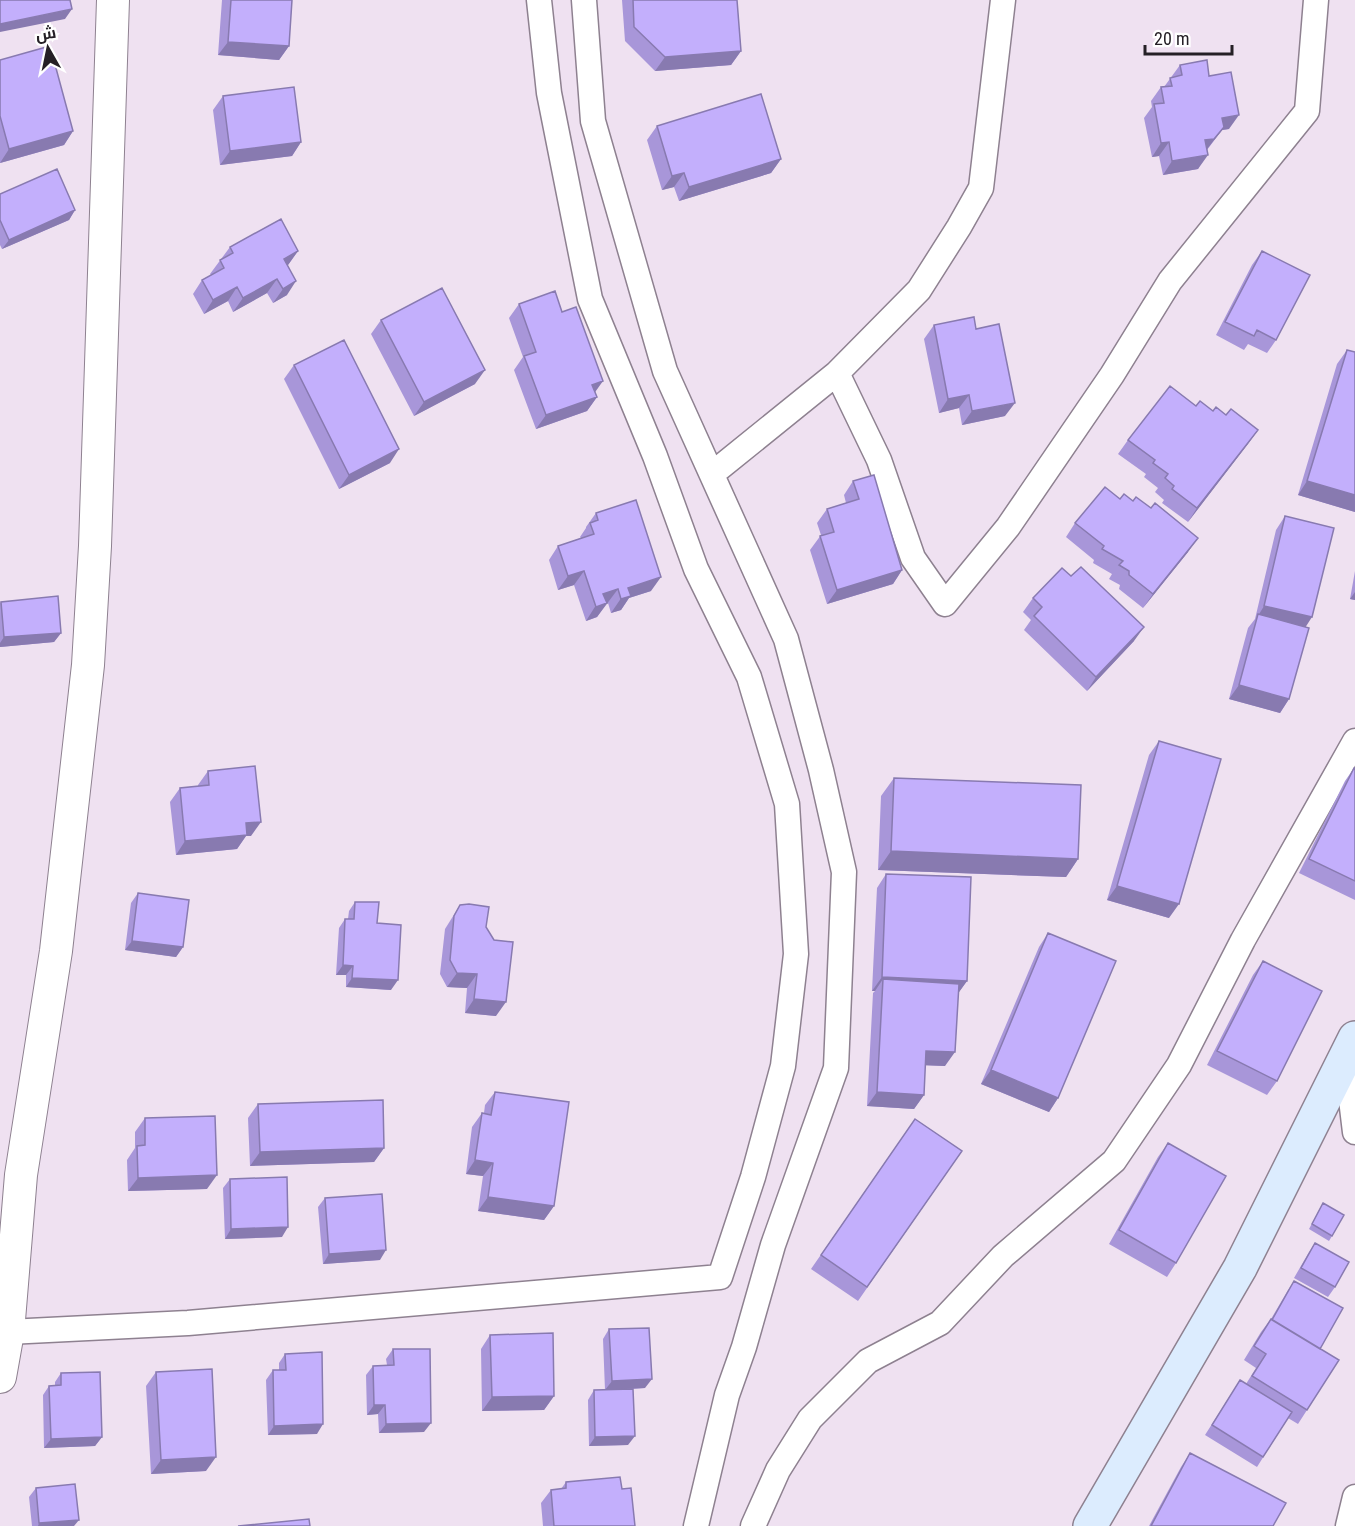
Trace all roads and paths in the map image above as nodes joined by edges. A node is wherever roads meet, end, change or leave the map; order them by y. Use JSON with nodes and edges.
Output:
{"nodes":[{"id":1,"x":113,"y":0,"type":"edge"},
{"id":2,"x":539,"y":0,"type":"edge"},
{"id":3,"x":584,"y":0,"type":"edge"},
{"id":4,"x":1003,"y":0,"type":"edge"},
{"id":5,"x":1316,"y":0,"type":"edge"},
{"id":6,"x":837,"y":373,"type":"junction"},
{"id":7,"x":712,"y":474,"type":"junction"},
{"id":8,"x":1355,"y":741,"type":"edge"},
{"id":9,"x":1350,"y":1048,"type":"edge"},
{"id":10,"x":1355,"y":1132,"type":"edge"},
{"id":11,"x":11,"y":1178,"type":"edge"},
{"id":12,"x":8,"y":1332,"type":"junction"},
{"id":13,"x":0,"y":1377,"type":"edge"},
{"id":14,"x":1355,"y":1497,"type":"edge"},
{"id":15,"x":696,"y":1526,"type":"edge"},
{"id":16,"x":753,"y":1526,"type":"edge"},
{"id":17,"x":1090,"y":1526,"type":"edge"},
{"id":18,"x":1348,"y":1526,"type":"edge"}],
"edges":[{"from":1,"to":11,"type":"street"},
{"from":2,"to":12,"type":"street"},
{"from":3,"to":7,"type":"street"},
{"from":4,"to":6,"type":"street"},
{"from":5,"to":6,"type":"street"},
{"from":6,"to":7,"type":"street"},
{"from":7,"to":15,"type":"street"},
{"from":8,"to":16,"type":"street"},
{"from":9,"to":10,"type":"street"},
{"from":9,"to":17,"type":"main road"},
{"from":11,"to":12,"type":"street"},
{"from":12,"to":13,"type":"street"},
{"from":14,"to":18,"type":"street"}]}
